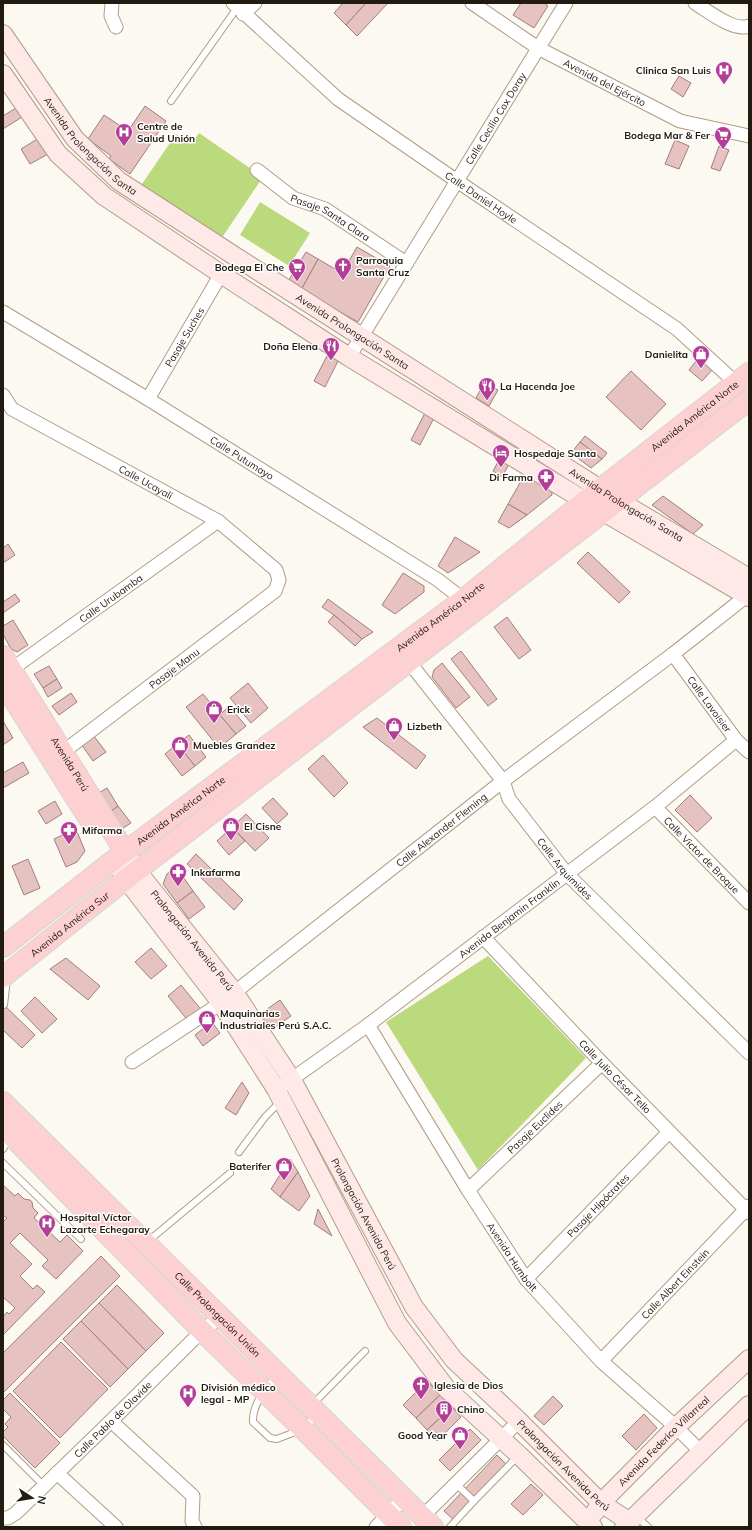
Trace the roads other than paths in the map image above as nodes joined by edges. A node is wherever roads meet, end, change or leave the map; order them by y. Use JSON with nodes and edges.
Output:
{"nodes":[{"id":1,"x":112,"y":3,"type":"edge"},
{"id":2,"x":255,"y":3,"type":"edge"},
{"id":3,"x":472,"y":3,"type":"edge"},
{"id":4,"x":566,"y":3,"type":"edge"},
{"id":5,"x":695,"y":3,"type":"edge"},
{"id":6,"x":238,"y":8,"type":"edge"},
{"id":7,"x":749,"y":26,"type":"edge"},
{"id":8,"x":116,"y":27,"type":"dead end"},
{"id":9,"x":3,"y":34,"type":"edge"},
{"id":10,"x":538,"y":48,"type":"junction"},
{"id":11,"x":3,"y":74,"type":"edge"},
{"id":12,"x":171,"y":102,"type":"dead end"},
{"id":13,"x":749,"y":136,"type":"edge"},
{"id":14,"x":75,"y":139,"type":"junction"},
{"id":15,"x":58,"y":154,"type":"junction"},
{"id":16,"x":257,"y":170,"type":"dead end"},
{"id":17,"x":457,"y":181,"type":"junction"},
{"id":18,"x":406,"y":263,"type":"junction"},
{"id":19,"x":221,"y":274,"type":"junction"},
{"id":20,"x":3,"y":312,"type":"edge"},
{"id":21,"x":361,"y":337,"type":"junction"},
{"id":22,"x":348,"y":357,"type":"junction"},
{"id":23,"x":742,"y":378,"type":"edge"},
{"id":24,"x":3,"y":395,"type":"edge"},
{"id":25,"x":148,"y":399,"type":"junction"},
{"id":26,"x":749,"y":400,"type":"edge"},
{"id":27,"x":7,"y":412,"type":"edge"},
{"id":28,"x":592,"y":495,"type":"junction"},
{"id":29,"x":612,"y":506,"type":"junction"},
{"id":30,"x":218,"y":521,"type":"junction"},
{"id":31,"x":749,"y":578,"type":"edge"},
{"id":32,"x":279,"y":580,"type":"joint"},
{"id":33,"x":749,"y":595,"type":"edge"},
{"id":34,"x":470,"y":605,"type":"junction"},
{"id":35,"x":672,"y":654,"type":"junction"},
{"id":36,"x":409,"y":662,"type":"junction"},
{"id":37,"x":5,"y":671,"type":"edge"},
{"id":38,"x":736,"y":740,"type":"junction"},
{"id":39,"x":63,"y":752,"type":"junction"},
{"id":40,"x":749,"y":752,"type":"edge"},
{"id":41,"x":503,"y":781,"type":"junction"},
{"id":42,"x":655,"y":808,"type":"junction"},
{"id":43,"x":120,"y":856,"type":"junction"},
{"id":44,"x":567,"y":874,"type":"junction"},
{"id":45,"x":132,"y":875,"type":"junction"},
{"id":46,"x":749,"y":903,"type":"edge"},
{"id":47,"x":483,"y":938,"type":"junction"},
{"id":48,"x":3,"y":946,"type":"edge"},
{"id":49,"x":5,"y":975,"type":"edge"},
{"id":50,"x":227,"y":998,"type":"junction"},
{"id":51,"x":4,"y":1005,"type":"dead end"},
{"id":52,"x":368,"y":1025,"type":"junction"},
{"id":53,"x":749,"y":1053,"type":"edge"},
{"id":54,"x":132,"y":1062,"type":"dead end"},
{"id":55,"x":602,"y":1063,"type":"junction"},
{"id":56,"x":292,"y":1080,"type":"junction"},
{"id":57,"x":279,"y":1094,"type":"junction"},
{"id":58,"x":3,"y":1102,"type":"edge"},
{"id":59,"x":669,"y":1132,"type":"junction"},
{"id":60,"x":6,"y":1137,"type":"edge"},
{"id":61,"x":239,"y":1152,"type":"dead end"},
{"id":62,"x":3,"y":1163,"type":"edge"},
{"id":63,"x":230,"y":1173,"type":"dead end"},
{"id":64,"x":468,"y":1190,"type":"junction"},
{"id":65,"x":748,"y":1210,"type":"edge"},
{"id":66,"x":81,"y":1239,"type":"dead end"},
{"id":67,"x":146,"y":1243,"type":"junction"},
{"id":68,"x":526,"y":1279,"type":"junction"},
{"id":69,"x":220,"y":1316,"type":"junction"},
{"id":70,"x":202,"y":1331,"type":"junction"},
{"id":71,"x":364,"y":1351,"type":"dead end"},
{"id":72,"x":749,"y":1359,"type":"edge"},
{"id":73,"x":601,"y":1360,"type":"junction"},
{"id":74,"x":279,"y":1374,"type":"junction"},
{"id":75,"x":264,"y":1390,"type":"junction"},
{"id":76,"x":749,"y":1405,"type":"edge"},
{"id":77,"x":315,"y":1410,"type":"junction"},
{"id":78,"x":111,"y":1421,"type":"junction"},
{"id":79,"x":519,"y":1421,"type":"junction"},
{"id":80,"x":676,"y":1427,"type":"junction"},
{"id":81,"x":303,"y":1429,"type":"junction"},
{"id":82,"x":501,"y":1439,"type":"junction"},
{"id":83,"x":3,"y":1445,"type":"edge"},
{"id":84,"x":701,"y":1452,"type":"junction"},
{"id":85,"x":519,"y":1455,"type":"junction"},
{"id":86,"x":57,"y":1473,"type":"junction"},
{"id":87,"x":456,"y":1484,"type":"junction"},
{"id":88,"x":44,"y":1486,"type":"junction"},
{"id":89,"x":404,"y":1498,"type":"junction"},
{"id":90,"x":474,"y":1501,"type":"junction"},
{"id":91,"x":601,"y":1503,"type":"junction"},
{"id":92,"x":3,"y":1518,"type":"edge"},
{"id":93,"x":388,"y":1522,"type":"edge"},
{"id":94,"x":428,"y":1522,"type":"edge"},
{"id":95,"x":635,"y":1523,"type":"edge"},
{"id":96,"x":588,"y":1526,"type":"edge"},
{"id":97,"x":116,"y":1527,"type":"edge"},
{"id":98,"x":195,"y":1527,"type":"edge"},
{"id":99,"x":450,"y":1527,"type":"edge"}],
"edges":[{"from":1,"to":8,"type":"street"},
{"from":2,"to":6,"type":"street"},
{"from":3,"to":10,"type":"street","name":"Avenida del Ejército"},
{"from":4,"to":10,"type":"street","name":"Calle Cecilio Cox Doray"},
{"from":5,"to":7,"type":"street"},
{"from":6,"to":12,"type":"lane"},
{"from":6,"to":17,"type":"street","name":"Calle Daniel Hoyle"},
{"from":9,"to":14,"type":"street","name":"Avenida Prolongación Santa"},
{"from":10,"to":13,"type":"street","name":"Avenida del Ejército"},
{"from":10,"to":17,"type":"street","name":"Calle Cecilio Cox Doray"},
{"from":11,"to":15,"type":"street","name":"Avenida Prolongación Santa"},
{"from":14,"to":15,"type":"street"},
{"from":14,"to":21,"type":"street","name":"Avenida Prolongación Santa"},
{"from":15,"to":19,"type":"street","name":"Avenida Prolongación Santa"},
{"from":16,"to":18,"type":"street","name":"Pasaje Santa Clara"},
{"from":17,"to":18,"type":"street","name":"Calle Cecilio Cox Doray"},
{"from":17,"to":23,"type":"street","name":"Calle Daniel Hoyle"},
{"from":18,"to":21,"type":"street","name":"Calle Cecilio Cox Doray"},
{"from":19,"to":22,"type":"street","name":"Avenida Prolongación Santa"},
{"from":19,"to":25,"type":"street","name":"Pasaje Suches"},
{"from":20,"to":25,"type":"street","name":"Calle Putumayo"},
{"from":21,"to":22,"type":"street","name":"Calle Cecilio Cox Doray"},
{"from":21,"to":28,"type":"street","name":"Avenida Prolongación Santa"},
{"from":22,"to":28,"type":"street","name":"Avenida Prolongación Santa"},
{"from":23,"to":28,"type":"main road","name":"Avenida América Norte"},
{"from":24,"to":27,"type":"street","name":"Calle Ucayali"},
{"from":25,"to":34,"type":"street","name":"Calle Putumayo"},
{"from":26,"to":29,"type":"main road","name":"Avenida América Norte"},
{"from":27,"to":30,"type":"street","name":"Calle Ucayali"},
{"from":28,"to":29,"type":"street","name":"Avenida Prolongación Santa"},
{"from":28,"to":34,"type":"main road","name":"Avenida América Norte"},
{"from":29,"to":31,"type":"street","name":"Avenida Prolongación Santa"},
{"from":29,"to":33,"type":"street","name":"Avenida Prolongación Santa"},
{"from":29,"to":34,"type":"main road","name":"Avenida América Norte"},
{"from":30,"to":32,"type":"street","name":"Calle Ucayali"},
{"from":30,"to":37,"type":"street","name":"Calle Urubamba"},
{"from":32,"to":39,"type":"street","name":"Pasaje Manu"},
{"from":33,"to":35,"type":"street","name":"Calle Alexander Fleming"},
{"from":34,"to":36,"type":"main road","name":"Avenida América Norte"},
{"from":34,"to":43,"type":"main road","name":"Avenida América Norte"},
{"from":35,"to":38,"type":"street","name":"Calle Lavoisier"},
{"from":35,"to":41,"type":"street","name":"Calle Alexander Fleming"},
{"from":36,"to":41,"type":"street","name":"Calle Arquimides"},
{"from":36,"to":45,"type":"main road","name":"Avenida América Norte"},
{"from":37,"to":39,"type":"main road","name":"Avenida Perú"},
{"from":37,"to":43,"type":"main road","name":"Avenida Perú"},
{"from":38,"to":40,"type":"street","name":"Calle Lavoisier"},
{"from":38,"to":42,"type":"street","name":"Avenida Benjamin Franklin"},
{"from":39,"to":43,"type":"main road","name":"Avenida Perú"},
{"from":41,"to":44,"type":"street","name":"Calle Arquimides"},
{"from":41,"to":50,"type":"street","name":"Calle Alexander Fleming"},
{"from":42,"to":44,"type":"street","name":"Avenida Benjamin Franklin"},
{"from":42,"to":46,"type":"street","name":"Calle Victor de Broque"},
{"from":43,"to":45,"type":"street","name":"Avenida Perú"},
{"from":43,"to":48,"type":"main road"},
{"from":44,"to":47,"type":"street","name":"Avenida Benjamin Franklin"},
{"from":44,"to":53,"type":"street","name":"Calle Arquimides"},
{"from":45,"to":49,"type":"main road","name":"Avenida América Sur"},
{"from":45,"to":50,"type":"street","name":"Prolongación Avenida Perú"},
{"from":47,"to":52,"type":"street","name":"Avenida Benjamin Franklin"},
{"from":47,"to":55,"type":"street","name":"Calle Julio César Tello"},
{"from":49,"to":51,"type":"lane"},
{"from":50,"to":54,"type":"street","name":"Calle Alexander Fleming"},
{"from":50,"to":56,"type":"street","name":"Prolongación Avenida Perú"},
{"from":50,"to":57,"type":"street","name":"Prolongación Avenida Perú"},
{"from":52,"to":56,"type":"street","name":"Avenida Benjamin Franklin"},
{"from":52,"to":64,"type":"street","name":"Avenida Humbolt"},
{"from":55,"to":59,"type":"street","name":"Calle Julio César Tello"},
{"from":55,"to":64,"type":"street","name":"Pasaje Euclides"},
{"from":56,"to":57,"type":"street","name":"Avenida Benjamin Franklin"},
{"from":56,"to":79,"type":"street","name":"Prolongación Avenida Perú"},
{"from":57,"to":61,"type":"lane"},
{"from":57,"to":82,"type":"street","name":"Prolongación Avenida Perú"},
{"from":58,"to":67,"type":"main road","name":"Calle Prolongación Unión"},
{"from":59,"to":65,"type":"street","name":"Calle Julio César Tello"},
{"from":59,"to":68,"type":"street","name":"Pasaje Hipócrates"},
{"from":60,"to":70,"type":"main road"},
{"from":62,"to":66,"type":"lane"},
{"from":63,"to":67,"type":"lane"},
{"from":64,"to":68,"type":"street","name":"Avenida Humbolt"},
{"from":65,"to":73,"type":"street","name":"Calle Albert Einstein"},
{"from":67,"to":69,"type":"main road","name":"Calle Prolongación Unión"},
{"from":68,"to":73,"type":"street","name":"Avenida Humbolt"},
{"from":69,"to":70,"type":"street","name":"Calle Pablo de Olavide"},
{"from":69,"to":74,"type":"main road","name":"Calle Prolongación Unión"},
{"from":70,"to":75,"type":"main road"},
{"from":70,"to":78,"type":"street","name":"Calle Pablo de Olavide"},
{"from":71,"to":77,"type":"lane"},
{"from":72,"to":80,"type":"street","name":"Avenida Federico Villarreal"},
{"from":73,"to":80,"type":"street","name":"Avenida Humbolt"},
{"from":74,"to":75,"type":"lane"},
{"from":74,"to":77,"type":"main road","name":"Calle Prolongación Unión"},
{"from":75,"to":81,"type":"main road"},
{"from":75,"to":81,"type":"lane"},
{"from":76,"to":84,"type":"street"},
{"from":77,"to":81,"type":"lane"},
{"from":77,"to":89,"type":"main road","name":"Calle Prolongación Unión"},
{"from":78,"to":86,"type":"street","name":"Calle Pablo de Olavide"},
{"from":78,"to":98,"type":"street"},
{"from":79,"to":82,"type":"street"},
{"from":79,"to":91,"type":"street","name":"Prolongación Avenida Perú"},
{"from":80,"to":84,"type":"street","name":"Avenida Humbolt"},
{"from":80,"to":91,"type":"street","name":"Avenida Federico Villarreal"},
{"from":81,"to":93,"type":"main road"},
{"from":82,"to":85,"type":"street","name":"Prolongación Avenida Perú"},
{"from":82,"to":87,"type":"street"},
{"from":83,"to":88,"type":"lane"},
{"from":84,"to":95,"type":"street"},
{"from":85,"to":90,"type":"lane"},
{"from":85,"to":96,"type":"street","name":"Prolongación Avenida Perú"},
{"from":86,"to":88,"type":"street","name":"Calle Pablo de Olavide"},
{"from":86,"to":97,"type":"street"},
{"from":87,"to":90,"type":"lane"},
{"from":87,"to":94,"type":"street"},
{"from":88,"to":92,"type":"street","name":"Calle Pablo de Olavide"},
{"from":89,"to":93,"type":"street"},
{"from":89,"to":94,"type":"main road","name":"Calle Prolongación Unión"},
{"from":90,"to":99,"type":"lane"},
{"from":91,"to":95,"type":"street","name":"Prolongación Avenida Perú"},
{"from":91,"to":96,"type":"street","name":"Avenida Federico Villarreal"}]}
